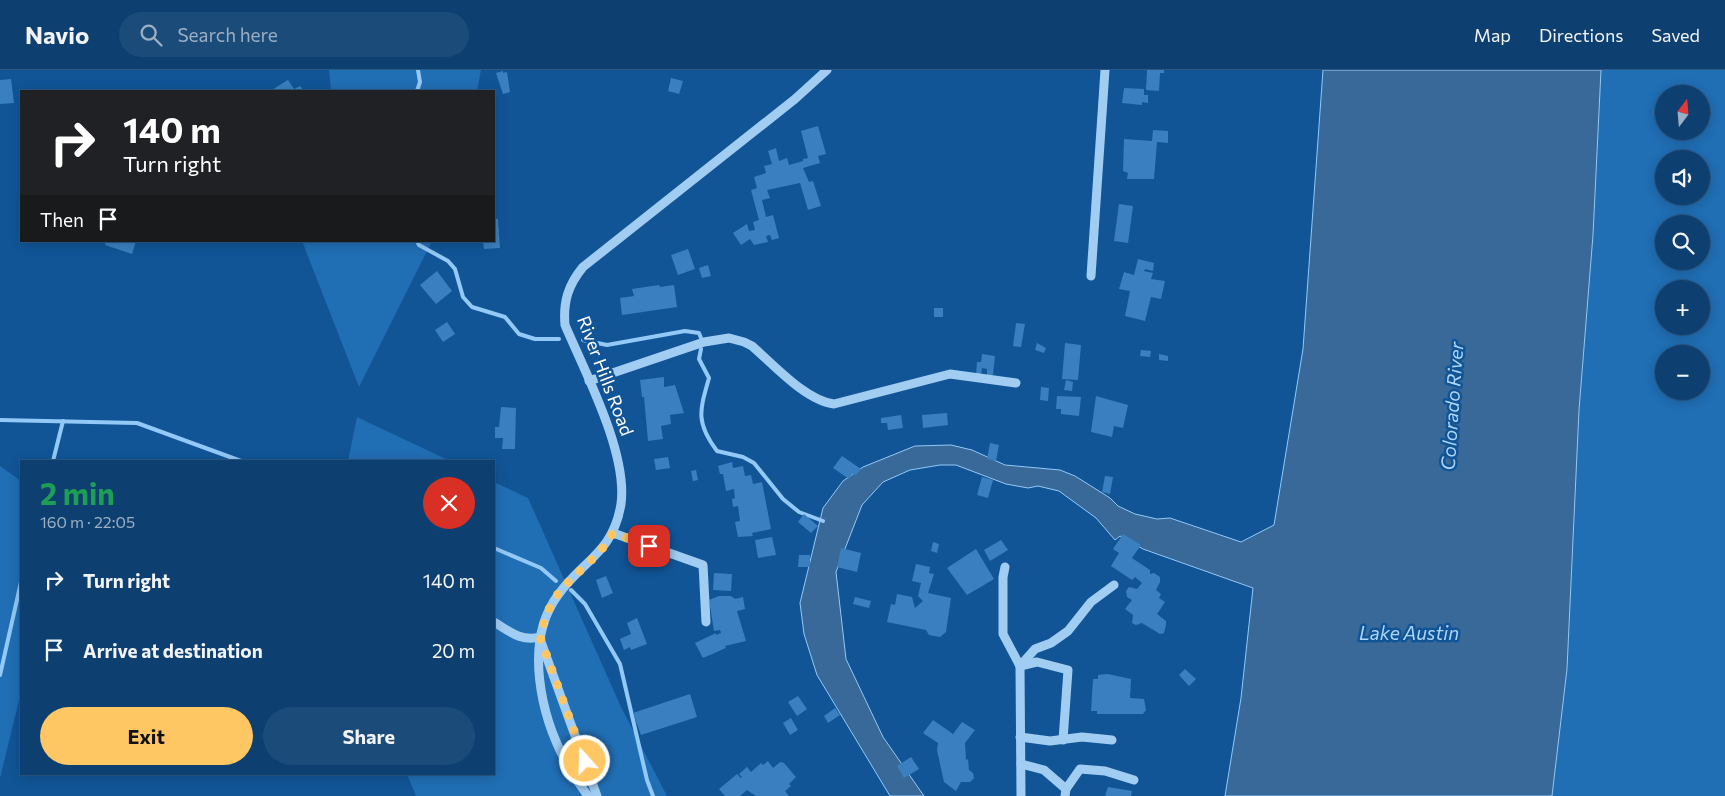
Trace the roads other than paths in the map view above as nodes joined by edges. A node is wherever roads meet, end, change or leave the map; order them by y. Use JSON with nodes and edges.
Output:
{"nodes":[{"id":1,"x":827,"y":70,"type":"edge"},
{"id":2,"x":1105,"y":70,"type":"edge"},
{"id":3,"x":1091,"y":276,"type":"dead end"},
{"id":4,"x":589,"y":381,"type":"junction"},
{"id":5,"x":1016,"y":383,"type":"dead end"},
{"id":6,"x":613,"y":533,"type":"junction"},
{"id":7,"x":1005,"y":567,"type":"dead end"},
{"id":8,"x":1114,"y":585,"type":"dead end"},
{"id":9,"x":706,"y":622,"type":"dead end"},
{"id":10,"x":495,"y":623,"type":"edge"},
{"id":11,"x":540,"y":637,"type":"junction"},
{"id":12,"x":1020,"y":666,"type":"junction"},
{"id":13,"x":1020,"y":737,"type":"junction"},
{"id":14,"x":1063,"y":740,"type":"junction"},
{"id":15,"x":1112,"y":740,"type":"dead end"},
{"id":16,"x":1021,"y":764,"type":"junction"},
{"id":17,"x":1134,"y":780,"type":"dead end"},
{"id":18,"x":1065,"y":793,"type":"edge"},
{"id":19,"x":588,"y":796,"type":"edge"},
{"id":20,"x":597,"y":796,"type":"edge"},
{"id":21,"x":1021,"y":796,"type":"edge"}],
"edges":[{"from":1,"to":4,"type":"street","name":"River Hills Road"},
{"from":2,"to":3,"type":"street"},
{"from":4,"to":5,"type":"street"},
{"from":4,"to":6,"type":"street","name":"River Hills Road"},
{"from":6,"to":9,"type":"street"},
{"from":6,"to":11,"type":"street","name":"River Hills Road"},
{"from":7,"to":12,"type":"street"},
{"from":8,"to":12,"type":"street"},
{"from":10,"to":11,"type":"street"},
{"from":11,"to":19,"type":"street","name":"River Hills Road"},
{"from":11,"to":20,"type":"street"},
{"from":12,"to":13,"type":"street"},
{"from":12,"to":14,"type":"street"},
{"from":13,"to":14,"type":"street"},
{"from":13,"to":16,"type":"street"},
{"from":14,"to":15,"type":"street"},
{"from":16,"to":18,"type":"street"},
{"from":16,"to":21,"type":"street"},
{"from":17,"to":18,"type":"street"}]}
